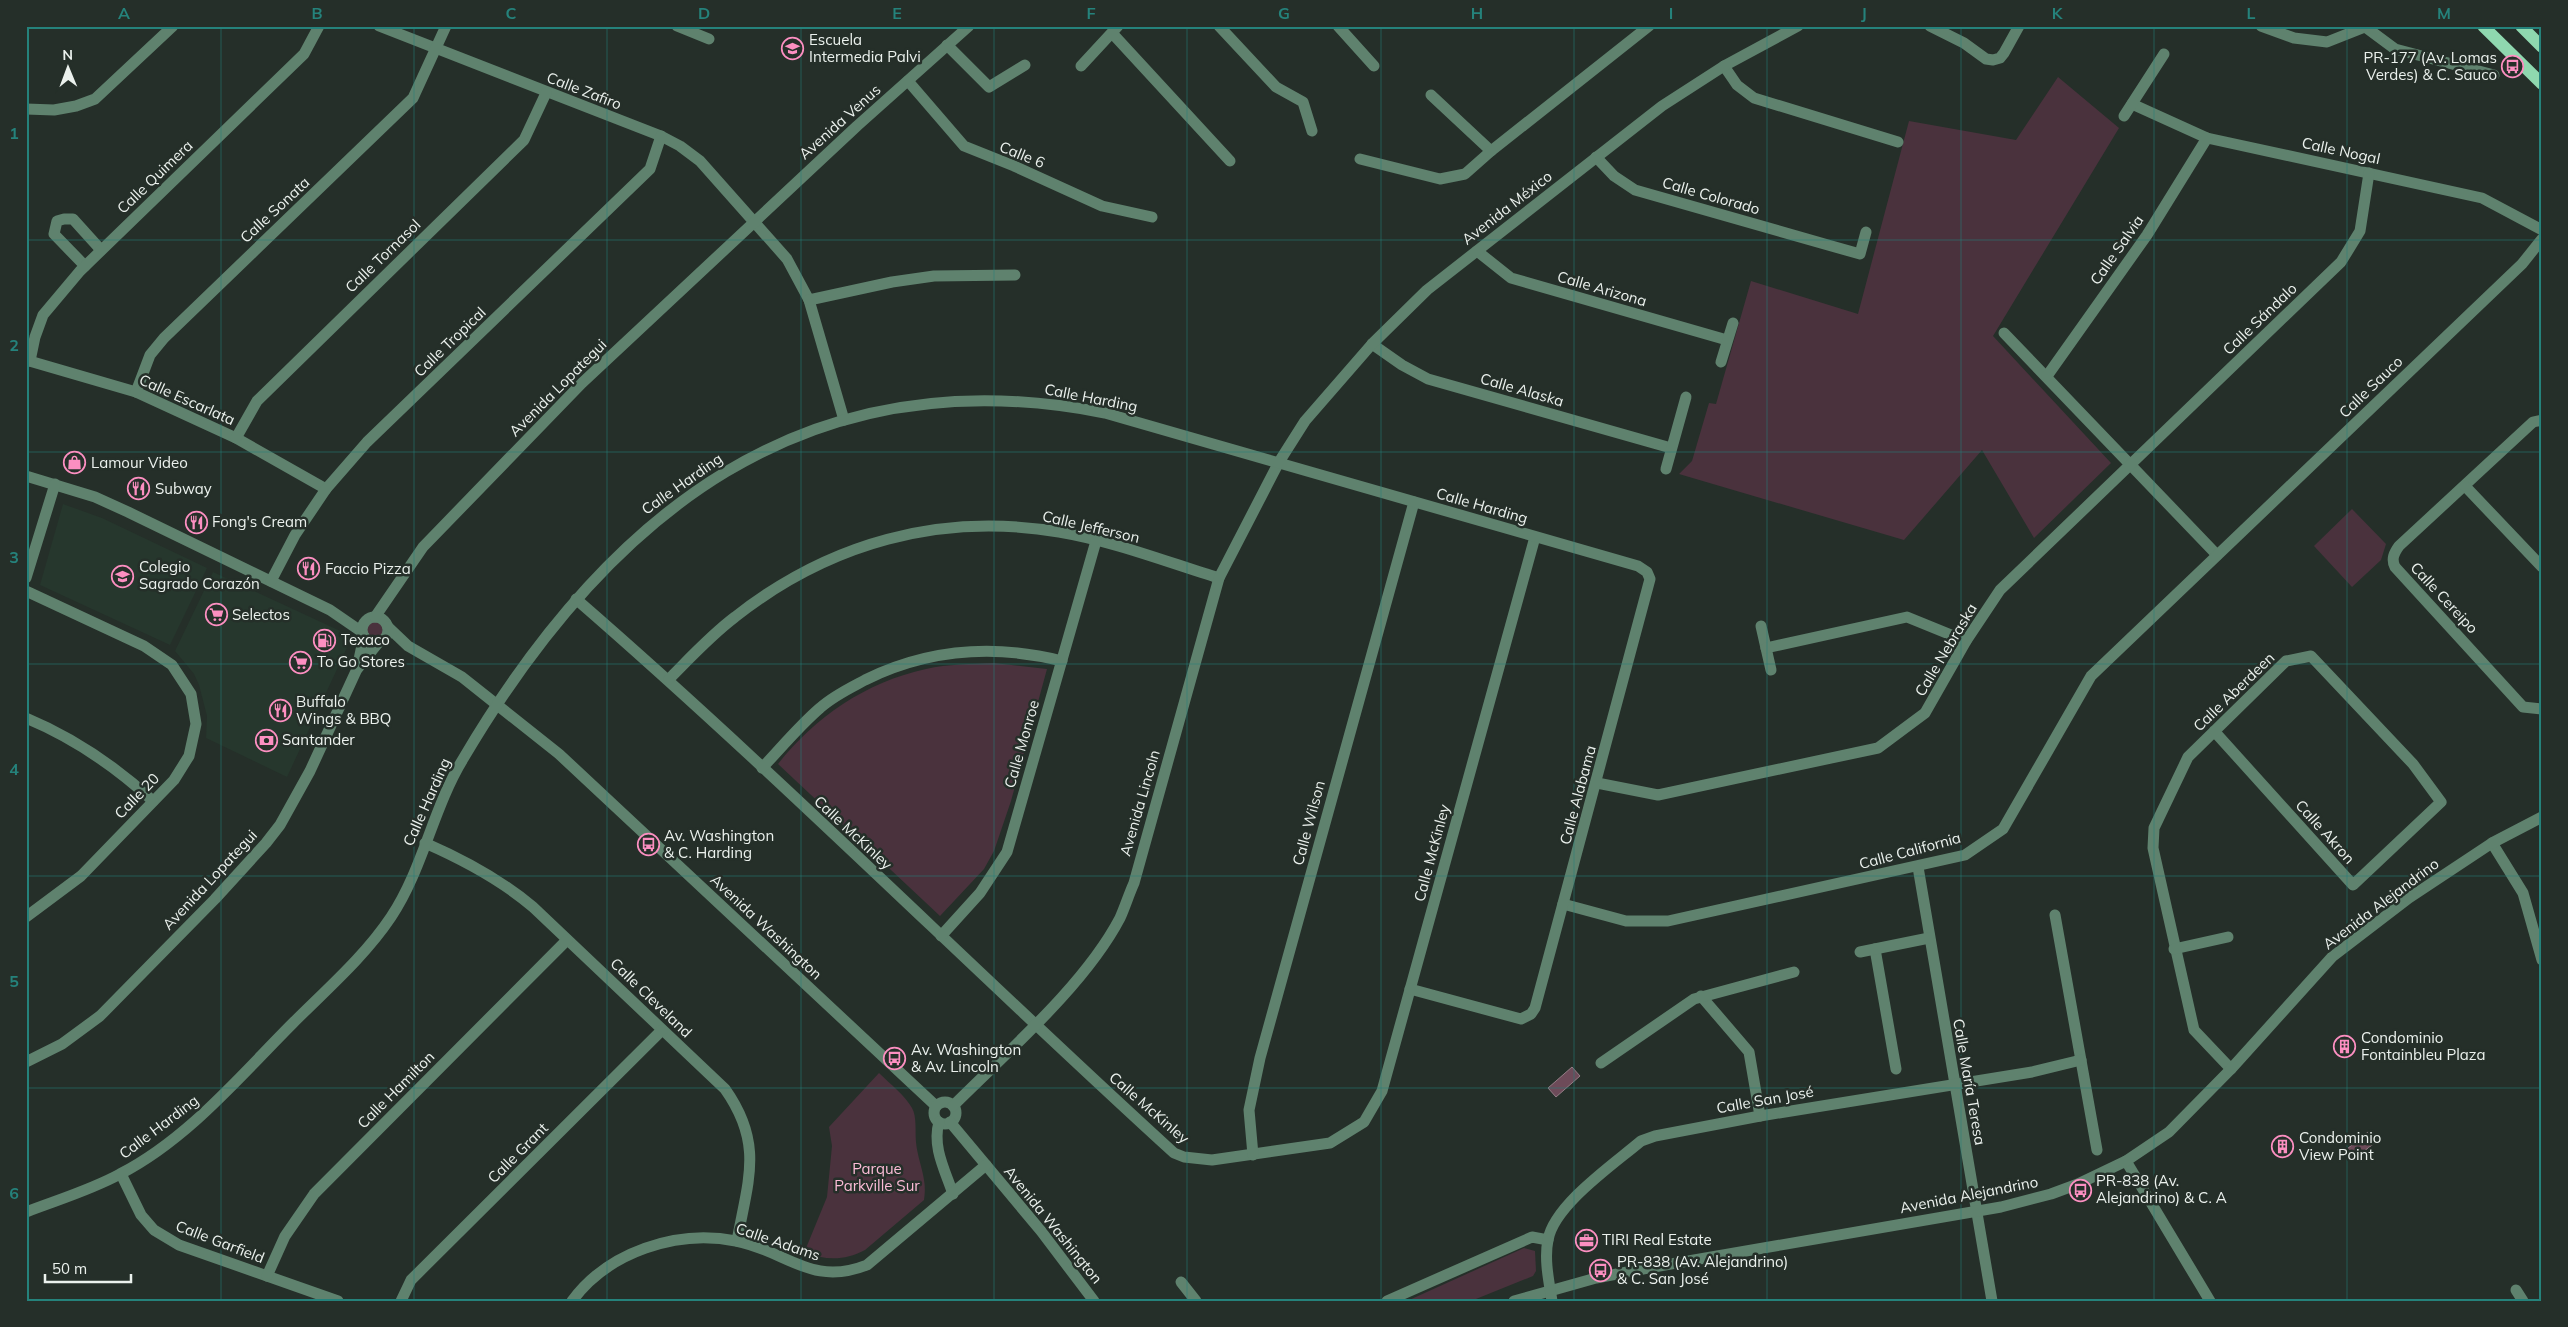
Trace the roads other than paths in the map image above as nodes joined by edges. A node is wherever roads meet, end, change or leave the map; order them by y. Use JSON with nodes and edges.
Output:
{"nodes":[{"id":1,"x":173,"y":26,"type":"edge"},
{"id":2,"x":319,"y":26,"type":"edge"},
{"id":3,"x":379,"y":26,"type":"edge"},
{"id":4,"x":446,"y":26,"type":"edge"},
{"id":5,"x":677,"y":26,"type":"edge"},
{"id":6,"x":969,"y":26,"type":"edge"},
{"id":7,"x":1219,"y":26,"type":"edge"},
{"id":8,"x":1338,"y":26,"type":"edge"},
{"id":9,"x":1649,"y":26,"type":"edge"},
{"id":10,"x":1798,"y":26,"type":"edge"},
{"id":11,"x":1930,"y":26,"type":"edge"},
{"id":12,"x":2018,"y":26,"type":"edge"},
{"id":13,"x":2262,"y":26,"type":"edge"},
{"id":14,"x":2484,"y":26,"type":"edge"},
{"id":15,"x":2521,"y":26,"type":"edge"},
{"id":16,"x":2364,"y":27,"type":"edge"},
{"id":17,"x":1115,"y":30,"type":"edge"},
{"id":18,"x":709,"y":39,"type":"dead end"},
{"id":19,"x":947,"y":45,"type":"junction"},
{"id":20,"x":2542,"y":47,"type":"edge"},
{"id":21,"x":437,"y":50,"type":"junction"},
{"id":22,"x":2164,"y":54,"type":"dead end"},
{"id":23,"x":1026,"y":65,"type":"dead end"},
{"id":24,"x":1081,"y":66,"type":"dead end"},
{"id":25,"x":1374,"y":66,"type":"dead end"},
{"id":26,"x":1724,"y":66,"type":"junction"},
{"id":27,"x":2494,"y":75,"type":"dead end"},
{"id":28,"x":908,"y":80,"type":"junction"},
{"id":29,"x":2542,"y":84,"type":"edge"},
{"id":30,"x":546,"y":93,"type":"junction"},
{"id":31,"x":1431,"y":95,"type":"dead end"},
{"id":32,"x":2132,"y":104,"type":"junction"},
{"id":33,"x":26,"y":109,"type":"edge"},
{"id":34,"x":2124,"y":116,"type":"dead end"},
{"id":35,"x":1312,"y":131,"type":"dead end"},
{"id":36,"x":661,"y":136,"type":"junction"},
{"id":37,"x":2207,"y":138,"type":"junction"},
{"id":38,"x":1898,"y":142,"type":"dead end"},
{"id":39,"x":1490,"y":151,"type":"junction"},
{"id":40,"x":1596,"y":156,"type":"junction"},
{"id":41,"x":1360,"y":159,"type":"dead end"},
{"id":42,"x":1230,"y":161,"type":"dead end"},
{"id":43,"x":2369,"y":173,"type":"junction"},
{"id":44,"x":1152,"y":217,"type":"dead end"},
{"id":45,"x":754,"y":221,"type":"junction"},
{"id":46,"x":2542,"y":230,"type":"edge"},
{"id":47,"x":1866,"y":232,"type":"dead end"},
{"id":48,"x":2542,"y":239,"type":"edge"},
{"id":49,"x":102,"y":250,"type":"junction"},
{"id":50,"x":1477,"y":251,"type":"junction"},
{"id":51,"x":84,"y":266,"type":"junction"},
{"id":52,"x":1015,"y":274,"type":"dead end"},
{"id":53,"x":809,"y":300,"type":"junction"},
{"id":54,"x":1732,"y":323,"type":"dead end"},
{"id":55,"x":2004,"y":333,"type":"dead end"},
{"id":56,"x":1727,"y":340,"type":"junction"},
{"id":57,"x":1372,"y":344,"type":"junction"},
{"id":58,"x":28,"y":360,"type":"edge"},
{"id":59,"x":1721,"y":362,"type":"dead end"},
{"id":60,"x":2047,"y":376,"type":"junction"},
{"id":61,"x":136,"y":392,"type":"junction"},
{"id":62,"x":1686,"y":397,"type":"dead end"},
{"id":63,"x":844,"y":420,"type":"junction"},
{"id":64,"x":2542,"y":420,"type":"edge"},
{"id":65,"x":236,"y":438,"type":"junction"},
{"id":66,"x":1671,"y":448,"type":"junction"},
{"id":67,"x":1279,"y":462,"type":"junction"},
{"id":68,"x":2130,"y":464,"type":"junction"},
{"id":69,"x":1666,"y":469,"type":"dead end"},
{"id":70,"x":26,"y":476,"type":"edge"},
{"id":71,"x":55,"y":484,"type":"junction"},
{"id":72,"x":2466,"y":486,"type":"junction"},
{"id":73,"x":326,"y":489,"type":"junction"},
{"id":74,"x":1414,"y":502,"type":"junction"},
{"id":75,"x":1535,"y":537,"type":"junction"},
{"id":76,"x":1096,"y":541,"type":"junction"},
{"id":77,"x":2217,"y":554,"type":"junction"},
{"id":78,"x":2542,"y":567,"type":"edge"},
{"id":79,"x":1646,"y":572,"type":"joint"},
{"id":80,"x":26,"y":578,"type":"edge"},
{"id":81,"x":1219,"y":578,"type":"junction"},
{"id":82,"x":270,"y":581,"type":"junction"},
{"id":83,"x":396,"y":587,"type":"junction"},
{"id":84,"x":26,"y":591,"type":"edge"},
{"id":85,"x":576,"y":599,"type":"junction"},
{"id":86,"x":330,"y":610,"type":"junction"},
{"id":87,"x":371,"y":618,"type":"junction"},
{"id":88,"x":387,"y":625,"type":"junction"},
{"id":89,"x":1761,"y":626,"type":"dead end"},
{"id":90,"x":363,"y":634,"type":"junction"},
{"id":91,"x":1966,"y":641,"type":"junction"},
{"id":92,"x":380,"y":642,"type":"junction"},
{"id":93,"x":408,"y":646,"type":"junction"},
{"id":94,"x":1766,"y":648,"type":"junction"},
{"id":95,"x":1062,"y":661,"type":"junction"},
{"id":96,"x":357,"y":669,"type":"junction"},
{"id":97,"x":1771,"y":670,"type":"dead end"},
{"id":98,"x":669,"y":679,"type":"junction"},
{"id":99,"x":496,"y":703,"type":"junction"},
{"id":100,"x":2541,"y":709,"type":"edge"},
{"id":101,"x":26,"y":718,"type":"edge"},
{"id":102,"x":2214,"y":731,"type":"junction"},
{"id":103,"x":762,"y":768,"type":"junction"},
{"id":104,"x":1597,"y":782,"type":"junction"},
{"id":105,"x":153,"y":801,"type":"junction"},
{"id":106,"x":2441,"y":802,"type":"joint"},
{"id":107,"x":2542,"y":817,"type":"edge"},
{"id":108,"x":424,"y":843,"type":"junction"},
{"id":109,"x":2492,"y":843,"type":"junction"},
{"id":110,"x":1918,"y":867,"type":"junction"},
{"id":111,"x":1563,"y":904,"type":"junction"},
{"id":112,"x":2054,"y":915,"type":"dead end"},
{"id":113,"x":26,"y":917,"type":"edge"},
{"id":114,"x":941,"y":936,"type":"junction"},
{"id":115,"x":2228,"y":937,"type":"dead end"},
{"id":116,"x":1929,"y":938,"type":"junction"},
{"id":117,"x":567,"y":940,"type":"junction"},
{"id":118,"x":1876,"y":949,"type":"junction"},
{"id":119,"x":2174,"y":949,"type":"junction"},
{"id":120,"x":1860,"y":952,"type":"dead end"},
{"id":121,"x":2542,"y":960,"type":"edge"},
{"id":122,"x":1794,"y":972,"type":"dead end"},
{"id":123,"x":1410,"y":989,"type":"junction"},
{"id":124,"x":1701,"y":996,"type":"junction"},
{"id":125,"x":1034,"y":1025,"type":"junction"},
{"id":126,"x":662,"y":1030,"type":"junction"},
{"id":127,"x":2081,"y":1060,"type":"junction"},
{"id":128,"x":26,"y":1062,"type":"edge"},
{"id":129,"x":1601,"y":1063,"type":"dead end"},
{"id":130,"x":1896,"y":1069,"type":"dead end"},
{"id":131,"x":2231,"y":1069,"type":"junction"},
{"id":132,"x":1955,"y":1083,"type":"junction"},
{"id":133,"x":936,"y":1106,"type":"junction"},
{"id":134,"x":953,"y":1106,"type":"junction"},
{"id":135,"x":1760,"y":1116,"type":"junction"},
{"id":136,"x":945,"y":1122,"type":"junction"},
{"id":137,"x":2097,"y":1150,"type":"dead end"},
{"id":138,"x":1253,"y":1155,"type":"junction"},
{"id":139,"x":2126,"y":1161,"type":"junction"},
{"id":140,"x":986,"y":1165,"type":"junction"},
{"id":141,"x":121,"y":1174,"type":"junction"},
{"id":142,"x":953,"y":1194,"type":"junction"},
{"id":143,"x":1976,"y":1211,"type":"junction"},
{"id":144,"x":26,"y":1212,"type":"edge"},
{"id":145,"x":1548,"y":1240,"type":"junction"},
{"id":146,"x":738,"y":1241,"type":"junction"},
{"id":147,"x":267,"y":1276,"type":"junction"},
{"id":148,"x":1182,"y":1282,"type":"dead end"},
{"id":149,"x":2516,"y":1290,"type":"dead end"},
{"id":150,"x":1552,"y":1296,"type":"edge"},
{"id":151,"x":338,"y":1301,"type":"edge"},
{"id":152,"x":401,"y":1301,"type":"edge"},
{"id":153,"x":572,"y":1301,"type":"edge"},
{"id":154,"x":1094,"y":1301,"type":"edge"},
{"id":155,"x":1196,"y":1301,"type":"edge"},
{"id":156,"x":1387,"y":1301,"type":"edge"},
{"id":157,"x":1514,"y":1301,"type":"edge"},
{"id":158,"x":1992,"y":1301,"type":"edge"},
{"id":159,"x":2210,"y":1301,"type":"edge"},
{"id":160,"x":2523,"y":1301,"type":"edge"}],
"edges":[{"from":1,"to":33,"type":"street"},
{"from":2,"to":49,"type":"street","name":"Calle Quimera"},
{"from":3,"to":21,"type":"street","name":"Calle Zafiro"},
{"from":4,"to":21,"type":"street","name":"Calle Sonata"},
{"from":5,"to":18,"type":"street"},
{"from":6,"to":19,"type":"street","name":"Avenida Venus"},
{"from":7,"to":35,"type":"street"},
{"from":8,"to":25,"type":"street"},
{"from":9,"to":39,"type":"street"},
{"from":10,"to":26,"type":"street","name":"Avenida México"},
{"from":11,"to":12,"type":"street"},
{"from":13,"to":16,"type":"street"},
{"from":14,"to":29,"type":"main road"},
{"from":15,"to":20,"type":"main road"},
{"from":16,"to":27,"type":"street"},
{"from":17,"to":24,"type":"street"},
{"from":17,"to":42,"type":"street"},
{"from":19,"to":23,"type":"street"},
{"from":19,"to":28,"type":"street","name":"Avenida Venus"},
{"from":21,"to":30,"type":"street","name":"Calle Zafiro"},
{"from":21,"to":61,"type":"street","name":"Calle Sonata"},
{"from":22,"to":32,"type":"street"},
{"from":26,"to":38,"type":"street"},
{"from":26,"to":40,"type":"street","name":"Avenida México"},
{"from":28,"to":44,"type":"street","name":"Calle 6"},
{"from":28,"to":45,"type":"street","name":"Avenida Venus"},
{"from":30,"to":36,"type":"street","name":"Calle Zafiro"},
{"from":30,"to":65,"type":"street","name":"Calle Tornasol"},
{"from":31,"to":39,"type":"street"},
{"from":32,"to":34,"type":"street"},
{"from":32,"to":37,"type":"street","name":"Calle Nogal"},
{"from":36,"to":45,"type":"street","name":"Calle Zafiro"},
{"from":36,"to":73,"type":"street","name":"Calle Tropical"},
{"from":37,"to":43,"type":"street","name":"Calle Nogal"},
{"from":37,"to":60,"type":"street","name":"Calle Salvia"},
{"from":39,"to":41,"type":"street"},
{"from":40,"to":47,"type":"street","name":"Calle Colorado"},
{"from":40,"to":50,"type":"street","name":"Avenida México"},
{"from":43,"to":46,"type":"street","name":"Calle Nogal"},
{"from":43,"to":68,"type":"street","name":"Calle Sándalo"},
{"from":45,"to":53,"type":"street","name":"Calle Zafiro"},
{"from":45,"to":83,"type":"street","name":"Avenida Lopategui"},
{"from":48,"to":77,"type":"street","name":"Calle Sauco"},
{"from":49,"to":51,"type":"street","name":"Calle Quimera"},
{"from":49,"to":51,"type":"street"},
{"from":50,"to":56,"type":"street","name":"Calle Arizona"},
{"from":50,"to":57,"type":"street","name":"Avenida México"},
{"from":51,"to":58,"type":"street","name":"Calle Quimera"},
{"from":52,"to":53,"type":"street"},
{"from":53,"to":63,"type":"street","name":"Calle Zafiro"},
{"from":54,"to":56,"type":"street"},
{"from":55,"to":60,"type":"street"},
{"from":56,"to":59,"type":"street"},
{"from":57,"to":66,"type":"street","name":"Calle Alaska"},
{"from":57,"to":67,"type":"street","name":"Avenida México"},
{"from":58,"to":61,"type":"street","name":"Calle Escarlata"},
{"from":60,"to":68,"type":"street"},
{"from":61,"to":65,"type":"street","name":"Calle Escarlata"},
{"from":62,"to":66,"type":"street"},
{"from":63,"to":67,"type":"street","name":"Calle Harding"},
{"from":63,"to":85,"type":"street","name":"Calle Harding"},
{"from":64,"to":72,"type":"street","name":"Calle Cereipo"},
{"from":65,"to":73,"type":"street","name":"Calle Escarlata"},
{"from":66,"to":69,"type":"street"},
{"from":67,"to":74,"type":"street","name":"Calle Harding"},
{"from":67,"to":81,"type":"street","name":"Avenida Lincoln"},
{"from":68,"to":77,"type":"street"},
{"from":68,"to":91,"type":"street","name":"Calle Nebraska"},
{"from":70,"to":71,"type":"street"},
{"from":71,"to":80,"type":"street"},
{"from":71,"to":82,"type":"street"},
{"from":72,"to":78,"type":"street"},
{"from":72,"to":100,"type":"street","name":"Calle Cereipo"},
{"from":73,"to":82,"type":"street","name":"Calle Tropical"},
{"from":74,"to":75,"type":"street","name":"Calle Harding"},
{"from":74,"to":138,"type":"street","name":"Calle Wilson"},
{"from":75,"to":79,"type":"street","name":"Calle Harding"},
{"from":75,"to":123,"type":"street","name":"Calle McKinley"},
{"from":76,"to":81,"type":"street","name":"Calle Jefferson"},
{"from":76,"to":95,"type":"street","name":"Calle Monroe"},
{"from":76,"to":98,"type":"street","name":"Calle Jefferson"},
{"from":77,"to":110,"type":"street","name":"Calle California"},
{"from":79,"to":104,"type":"street","name":"Calle Alabama"},
{"from":81,"to":125,"type":"street","name":"Avenida Lincoln"},
{"from":82,"to":86,"type":"street"},
{"from":83,"to":87,"type":"street","name":"Avenida Lopategui"},
{"from":83,"to":88,"type":"street","name":"Avenida Lopategui"},
{"from":84,"to":105,"type":"street","name":"Calle 20"},
{"from":85,"to":98,"type":"street","name":"Calle McKinley"},
{"from":85,"to":99,"type":"street","name":"Calle Harding"},
{"from":86,"to":87,"type":"street"},
{"from":86,"to":90,"type":"street"},
{"from":87,"to":88,"type":"street"},
{"from":87,"to":90,"type":"street"},
{"from":88,"to":92,"type":"street"},
{"from":88,"to":93,"type":"street","name":"Avenida Washington"},
{"from":89,"to":94,"type":"street"},
{"from":90,"to":92,"type":"street"},
{"from":90,"to":96,"type":"street","name":"Avenida Lopategui"},
{"from":91,"to":94,"type":"street"},
{"from":91,"to":104,"type":"street","name":"Calle Nebraska"},
{"from":92,"to":93,"type":"street","name":"Avenida Washington"},
{"from":92,"to":96,"type":"street","name":"Avenida Lopategui"},
{"from":93,"to":99,"type":"street","name":"Avenida Washington"},
{"from":94,"to":97,"type":"street"},
{"from":95,"to":103,"type":"street"},
{"from":95,"to":114,"type":"street","name":"Calle Monroe"},
{"from":96,"to":128,"type":"street","name":"Avenida Lopategui"},
{"from":98,"to":103,"type":"street","name":"Calle McKinley"},
{"from":99,"to":108,"type":"street","name":"Calle Harding"},
{"from":99,"to":133,"type":"street","name":"Avenida Washington"},
{"from":101,"to":105,"type":"street"},
{"from":102,"to":106,"type":"street","name":"Calle Aberdeen"},
{"from":102,"to":106,"type":"street","name":"Calle Akron"},
{"from":102,"to":119,"type":"street","name":"Calle Aberdeen"},
{"from":103,"to":114,"type":"street","name":"Calle McKinley"},
{"from":104,"to":111,"type":"street","name":"Calle Alabama"},
{"from":105,"to":113,"type":"street","name":"Calle 20"},
{"from":107,"to":109,"type":"street","name":"Avenida Alejandrino"},
{"from":108,"to":117,"type":"street","name":"Calle Cleveland"},
{"from":108,"to":141,"type":"street","name":"Calle Harding"},
{"from":109,"to":121,"type":"street"},
{"from":109,"to":131,"type":"street","name":"Avenida Alejandrino"},
{"from":110,"to":111,"type":"street","name":"Calle California"},
{"from":110,"to":116,"type":"street","name":"Calle María Teresa"},
{"from":111,"to":123,"type":"street","name":"Calle Alabama"},
{"from":112,"to":127,"type":"street"},
{"from":114,"to":125,"type":"street","name":"Calle McKinley"},
{"from":115,"to":119,"type":"street"},
{"from":116,"to":118,"type":"street"},
{"from":116,"to":132,"type":"street","name":"Calle María Teresa"},
{"from":117,"to":126,"type":"street","name":"Calle Cleveland"},
{"from":117,"to":147,"type":"street","name":"Calle Hamilton"},
{"from":118,"to":120,"type":"street"},
{"from":118,"to":130,"type":"street"},
{"from":119,"to":131,"type":"street","name":"Calle Aberdeen"},
{"from":122,"to":124,"type":"street"},
{"from":123,"to":138,"type":"street","name":"Calle McKinley"},
{"from":124,"to":129,"type":"street"},
{"from":124,"to":135,"type":"street"},
{"from":125,"to":134,"type":"street","name":"Avenida Lincoln"},
{"from":125,"to":138,"type":"street","name":"Calle McKinley"},
{"from":126,"to":146,"type":"street","name":"Calle Cleveland"},
{"from":126,"to":152,"type":"street","name":"Calle Grant"},
{"from":127,"to":132,"type":"street","name":"Calle San José"},
{"from":127,"to":137,"type":"street"},
{"from":131,"to":139,"type":"street","name":"Avenida Alejandrino"},
{"from":132,"to":135,"type":"street","name":"Calle San José"},
{"from":132,"to":143,"type":"street","name":"Calle María Teresa"},
{"from":133,"to":134,"type":"street"},
{"from":133,"to":136,"type":"street","name":"Avenida Washington"},
{"from":134,"to":136,"type":"street"},
{"from":135,"to":145,"type":"street","name":"Calle San José"},
{"from":136,"to":140,"type":"street","name":"Avenida Washington"},
{"from":136,"to":142,"type":"street"},
{"from":139,"to":143,"type":"street","name":"Avenida Alejandrino"},
{"from":139,"to":159,"type":"street"},
{"from":140,"to":142,"type":"street","name":"Calle Adams"},
{"from":140,"to":154,"type":"street","name":"Avenida Washington"},
{"from":141,"to":144,"type":"street","name":"Calle Harding"},
{"from":141,"to":147,"type":"street","name":"Calle Garfield"},
{"from":142,"to":146,"type":"street","name":"Calle Adams"},
{"from":143,"to":150,"type":"street","name":"Avenida Alejandrino"},
{"from":143,"to":158,"type":"street","name":"Calle María Teresa"},
{"from":145,"to":150,"type":"street","name":"Calle San José"},
{"from":145,"to":156,"type":"street"},
{"from":146,"to":153,"type":"street","name":"Calle Adams"},
{"from":147,"to":151,"type":"street","name":"Calle Garfield"},
{"from":148,"to":155,"type":"street"},
{"from":149,"to":160,"type":"street"},
{"from":150,"to":157,"type":"street","name":"Avenida Alejandrino"}]}
